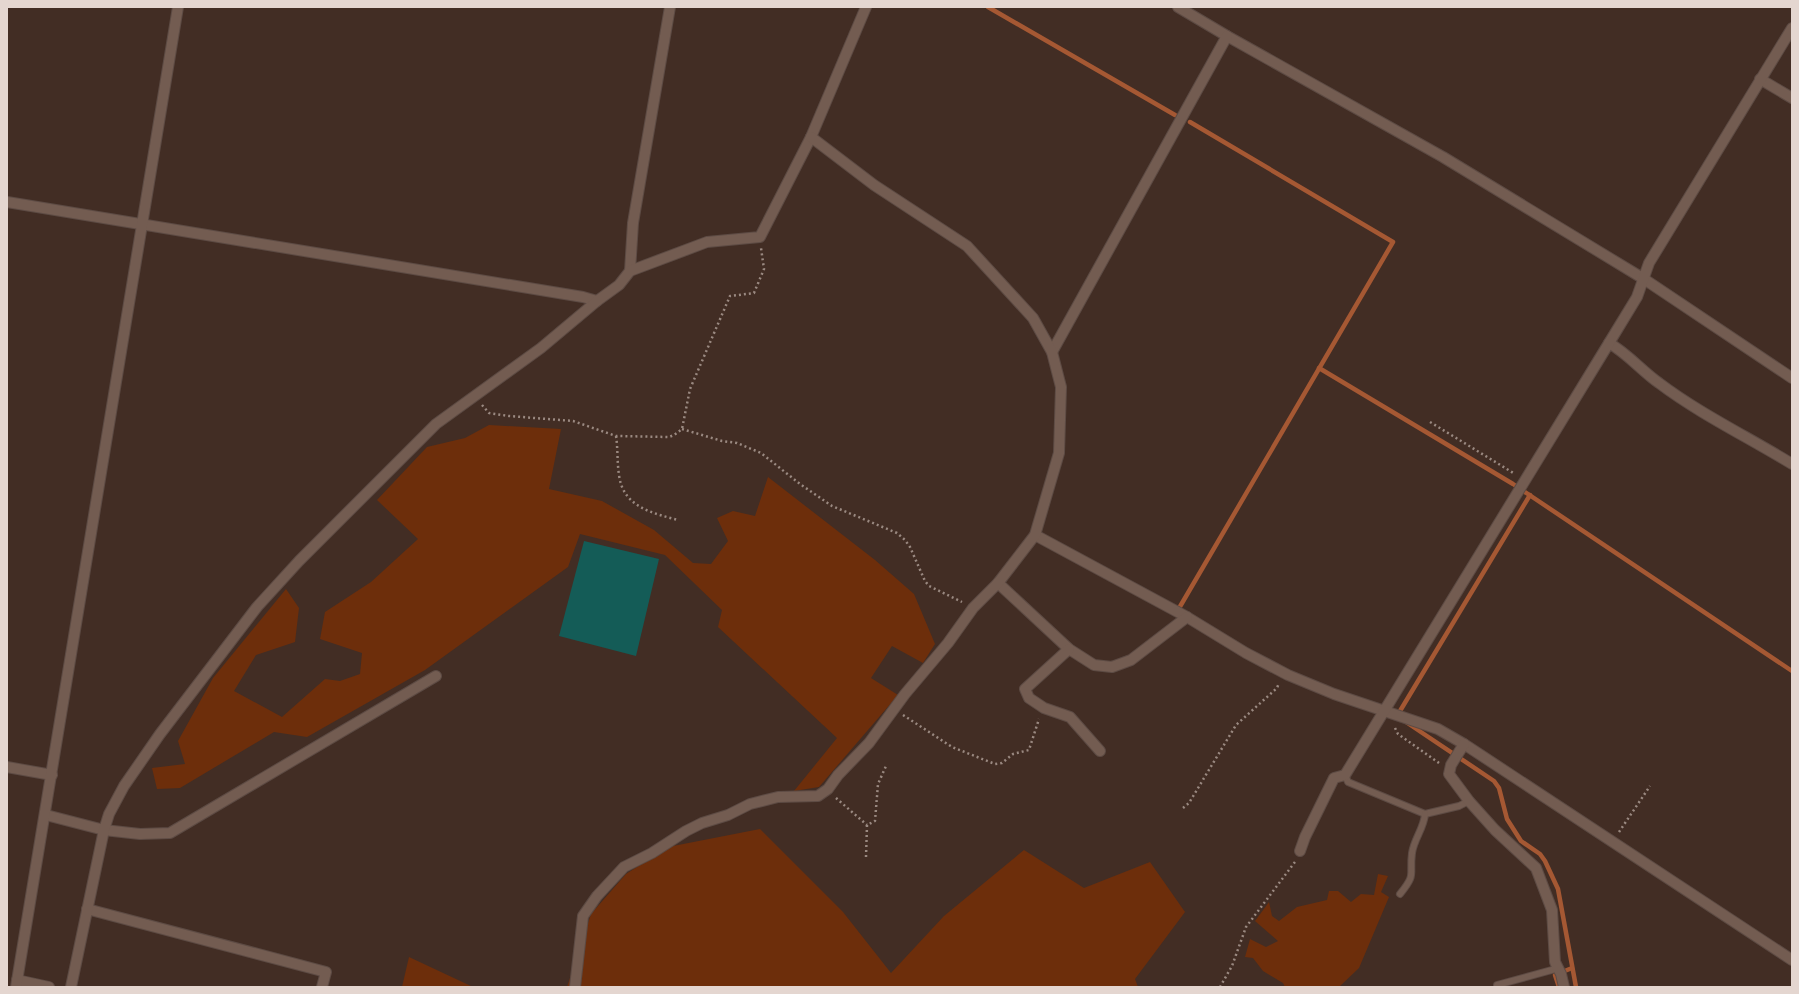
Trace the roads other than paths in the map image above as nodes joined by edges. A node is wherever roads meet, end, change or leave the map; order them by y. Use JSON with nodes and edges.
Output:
{"nodes":[{"id":1,"x":178,"y":7,"type":"edge"},
{"id":2,"x":670,"y":7,"type":"edge"},
{"id":3,"x":866,"y":7,"type":"edge"},
{"id":4,"x":1178,"y":7,"type":"edge"},
{"id":5,"x":1792,"y":28,"type":"edge"},
{"id":6,"x":1227,"y":36,"type":"junction"},
{"id":7,"x":1760,"y":79,"type":"junction"},
{"id":8,"x":1792,"y":98,"type":"edge"},
{"id":9,"x":811,"y":137,"type":"junction"},
{"id":10,"x":7,"y":202,"type":"edge"},
{"id":11,"x":142,"y":225,"type":"junction"},
{"id":12,"x":630,"y":271,"type":"junction"},
{"id":13,"x":1644,"y":278,"type":"junction"},
{"id":14,"x":597,"y":301,"type":"junction"},
{"id":15,"x":1609,"y":343,"type":"junction"},
{"id":16,"x":1052,"y":352,"type":"junction"},
{"id":17,"x":1792,"y":378,"type":"edge"},
{"id":18,"x":1792,"y":464,"type":"edge"},
{"id":19,"x":1035,"y":535,"type":"junction"},
{"id":20,"x":998,"y":583,"type":"junction"},
{"id":21,"x":1187,"y":617,"type":"junction"},
{"id":22,"x":1069,"y":649,"type":"junction"},
{"id":23,"x":436,"y":676,"type":"dead end"},
{"id":24,"x":1384,"y":710,"type":"junction"},
{"id":25,"x":1464,"y":744,"type":"junction"},
{"id":26,"x":1100,"y":750,"type":"dead end"},
{"id":27,"x":7,"y":767,"type":"edge"},
{"id":28,"x":52,"y":775,"type":"junction"},
{"id":29,"x":1345,"y":775,"type":"junction"},
{"id":30,"x":1469,"y":801,"type":"junction"},
{"id":31,"x":46,"y":814,"type":"junction"},
{"id":32,"x":1425,"y":814,"type":"junction"},
{"id":33,"x":104,"y":830,"type":"junction"},
{"id":34,"x":1300,"y":851,"type":"road end"},
{"id":35,"x":1400,"y":894,"type":"dead end"},
{"id":36,"x":87,"y":909,"type":"junction"},
{"id":37,"x":1792,"y":960,"type":"edge"},
{"id":38,"x":1558,"y":968,"type":"junction"},
{"id":39,"x":17,"y":983,"type":"edge"},
{"id":40,"x":49,"y":987,"type":"edge"},
{"id":41,"x":71,"y":987,"type":"edge"},
{"id":42,"x":322,"y":987,"type":"edge"},
{"id":43,"x":575,"y":987,"type":"edge"},
{"id":44,"x":1497,"y":987,"type":"edge"},
{"id":45,"x":1564,"y":987,"type":"edge"}],
"edges":[{"from":1,"to":11,"type":"street"},
{"from":2,"to":12,"type":"street"},
{"from":3,"to":9,"type":"street"},
{"from":4,"to":6,"type":"street"},
{"from":5,"to":7,"type":"street"},
{"from":6,"to":13,"type":"street"},
{"from":6,"to":16,"type":"street"},
{"from":7,"to":8,"type":"street"},
{"from":7,"to":13,"type":"street"},
{"from":9,"to":12,"type":"street"},
{"from":9,"to":16,"type":"street"},
{"from":10,"to":11,"type":"street"},
{"from":11,"to":14,"type":"street"},
{"from":11,"to":28,"type":"street"},
{"from":12,"to":14,"type":"street"},
{"from":13,"to":15,"type":"street"},
{"from":13,"to":17,"type":"street"},
{"from":14,"to":33,"type":"street"},
{"from":15,"to":18,"type":"street"},
{"from":15,"to":24,"type":"street"},
{"from":16,"to":19,"type":"street"},
{"from":19,"to":20,"type":"street"},
{"from":19,"to":21,"type":"street"},
{"from":20,"to":22,"type":"street"},
{"from":20,"to":43,"type":"street"},
{"from":21,"to":22,"type":"street"},
{"from":21,"to":24,"type":"street"},
{"from":22,"to":26,"type":"street"},
{"from":23,"to":33,"type":"street"},
{"from":24,"to":25,"type":"street"},
{"from":24,"to":29,"type":"street"},
{"from":25,"to":30,"type":"street"},
{"from":25,"to":37,"type":"street"},
{"from":27,"to":28,"type":"street"},
{"from":28,"to":31,"type":"street"},
{"from":29,"to":32,"type":"lane"},
{"from":29,"to":34,"type":"street"},
{"from":30,"to":32,"type":"lane"},
{"from":30,"to":38,"type":"street"},
{"from":31,"to":33,"type":"street"},
{"from":31,"to":39,"type":"street"},
{"from":32,"to":35,"type":"lane"},
{"from":33,"to":36,"type":"street"},
{"from":36,"to":41,"type":"street"},
{"from":36,"to":42,"type":"street"},
{"from":38,"to":44,"type":"lane"},
{"from":38,"to":45,"type":"street"},
{"from":39,"to":40,"type":"street"}]}
